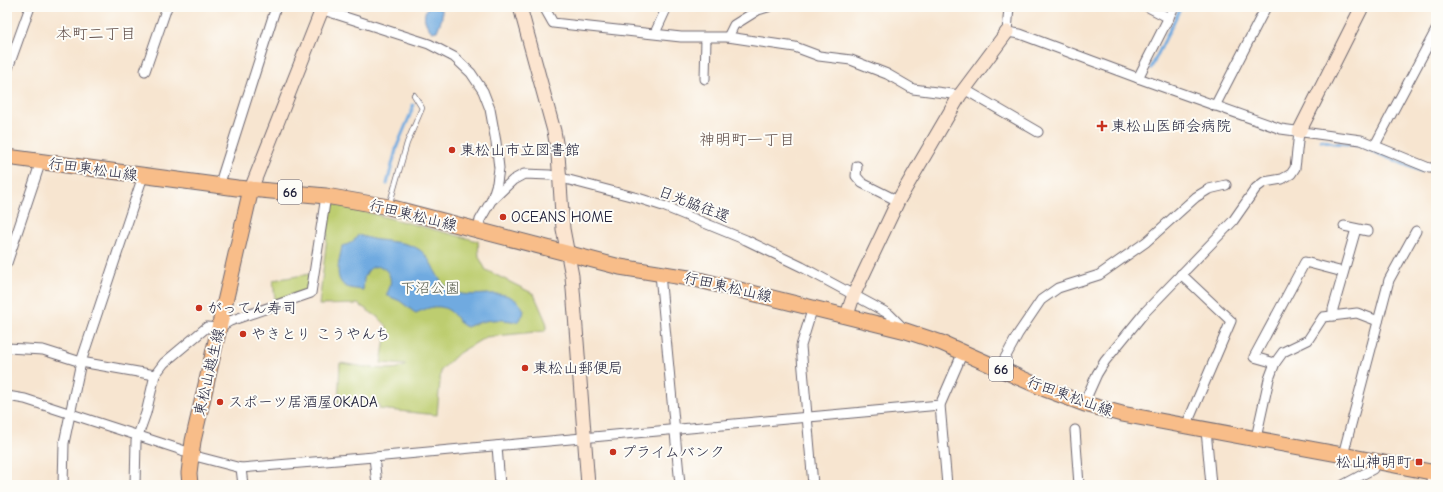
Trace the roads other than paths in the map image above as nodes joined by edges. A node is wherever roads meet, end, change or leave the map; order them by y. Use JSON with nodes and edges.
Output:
{"nodes":[{"id":1,"x":30,"y":7,"type":"edge"},
{"id":2,"x":167,"y":7,"type":"edge"},
{"id":3,"x":276,"y":7,"type":"edge"},
{"id":4,"x":520,"y":7,"type":"edge"},
{"id":5,"x":544,"y":7,"type":"edge"},
{"id":6,"x":666,"y":7,"type":"edge"},
{"id":7,"x":768,"y":7,"type":"edge"},
{"id":8,"x":1009,"y":7,"type":"edge"},
{"id":9,"x":1148,"y":7,"type":"edge"},
{"id":10,"x":1174,"y":7,"type":"edge"},
{"id":11,"x":1266,"y":7,"type":"edge"},
{"id":12,"x":1362,"y":7,"type":"edge"},
{"id":13,"x":320,"y":8,"type":"edge"},
{"id":14,"x":1169,"y":18,"type":"junction"},
{"id":15,"x":1436,"y":30,"type":"edge"},
{"id":16,"x":1008,"y":32,"type":"junction"},
{"id":17,"x":655,"y":33,"type":"junction"},
{"id":18,"x":728,"y":37,"type":"junction"},
{"id":19,"x":706,"y":38,"type":"junction"},
{"id":20,"x":7,"y":70,"type":"edge"},
{"id":21,"x":145,"y":71,"type":"dead end"},
{"id":22,"x":1138,"y":78,"type":"junction"},
{"id":23,"x":706,"y":79,"type":"dead end"},
{"id":24,"x":962,"y":92,"type":"junction"},
{"id":25,"x":414,"y":95,"type":"dead end"},
{"id":26,"x":1216,"y":106,"type":"junction"},
{"id":27,"x":1038,"y":132,"type":"dead end"},
{"id":28,"x":1299,"y":132,"type":"junction"},
{"id":29,"x":1375,"y":146,"type":"junction"},
{"id":30,"x":7,"y":157,"type":"edge"},
{"id":31,"x":41,"y":161,"type":"junction"},
{"id":32,"x":857,"y":166,"type":"dead end"},
{"id":33,"x":1436,"y":166,"type":"edge"},
{"id":34,"x":143,"y":176,"type":"junction"},
{"id":35,"x":561,"y":178,"type":"junction"},
{"id":36,"x":1226,"y":185,"type":"dead end"},
{"id":37,"x":219,"y":186,"type":"junction"},
{"id":38,"x":251,"y":189,"type":"junction"},
{"id":39,"x":326,"y":196,"type":"junction"},
{"id":40,"x":491,"y":201,"type":"junction"},
{"id":41,"x":898,"y":201,"type":"junction"},
{"id":42,"x":389,"y":208,"type":"junction"},
{"id":43,"x":1344,"y":226,"type":"dead end"},
{"id":44,"x":1356,"y":229,"type":"junction"},
{"id":45,"x":478,"y":231,"type":"junction"},
{"id":46,"x":1368,"y":231,"type":"dead end"},
{"id":47,"x":1416,"y":231,"type":"dead end"},
{"id":48,"x":568,"y":254,"type":"junction"},
{"id":49,"x":7,"y":263,"type":"edge"},
{"id":50,"x":1343,"y":272,"type":"junction"},
{"id":51,"x":660,"y":274,"type":"junction"},
{"id":52,"x":1181,"y":274,"type":"junction"},
{"id":53,"x":854,"y":294,"type":"junction"},
{"id":54,"x":813,"y":307,"type":"junction"},
{"id":55,"x":847,"y":315,"type":"junction"},
{"id":56,"x":1333,"y":316,"type":"junction"},
{"id":57,"x":1378,"y":322,"type":"junction"},
{"id":58,"x":218,"y":328,"type":"junction"},
{"id":59,"x":906,"y":331,"type":"junction"},
{"id":60,"x":7,"y":348,"type":"edge"},
{"id":61,"x":963,"y":352,"type":"junction"},
{"id":62,"x":81,"y":362,"type":"junction"},
{"id":63,"x":1275,"y":364,"type":"junction"},
{"id":64,"x":999,"y":369,"type":"junction"},
{"id":65,"x":155,"y":375,"type":"junction"},
{"id":66,"x":7,"y":396,"type":"edge"},
{"id":67,"x":1084,"y":403,"type":"junction"},
{"id":68,"x":940,"y":405,"type":"junction"},
{"id":69,"x":70,"y":413,"type":"junction"},
{"id":70,"x":807,"y":418,"type":"junction"},
{"id":71,"x":1186,"y":426,"type":"junction"},
{"id":72,"x":674,"y":429,"type":"junction"},
{"id":73,"x":1075,"y":430,"type":"dead end"},
{"id":74,"x":1206,"y":430,"type":"junction"},
{"id":75,"x":138,"y":436,"type":"junction"},
{"id":76,"x":584,"y":438,"type":"junction"},
{"id":77,"x":1256,"y":438,"type":"junction"},
{"id":78,"x":497,"y":446,"type":"junction"},
{"id":79,"x":191,"y":455,"type":"junction"},
{"id":80,"x":1343,"y":455,"type":"junction"},
{"id":81,"x":374,"y":457,"type":"junction"},
{"id":82,"x":1375,"y":461,"type":"junction"},
{"id":83,"x":241,"y":468,"type":"junction"},
{"id":84,"x":1433,"y":477,"type":"edge"},
{"id":85,"x":64,"y":485,"type":"edge"},
{"id":86,"x":135,"y":485,"type":"edge"},
{"id":87,"x":190,"y":485,"type":"edge"},
{"id":88,"x":243,"y":485,"type":"edge"},
{"id":89,"x":377,"y":485,"type":"edge"},
{"id":90,"x":500,"y":485,"type":"edge"},
{"id":91,"x":588,"y":485,"type":"edge"},
{"id":92,"x":680,"y":485,"type":"edge"},
{"id":93,"x":813,"y":485,"type":"edge"},
{"id":94,"x":947,"y":485,"type":"edge"},
{"id":95,"x":1079,"y":485,"type":"edge"},
{"id":96,"x":1211,"y":485,"type":"edge"},
{"id":97,"x":1343,"y":485,"type":"edge"}],
"edges":[{"from":1,"to":20,"type":"street"},
{"from":2,"to":21,"type":"street"},
{"from":3,"to":37,"type":"street"},
{"from":4,"to":35,"type":"street"},
{"from":5,"to":17,"type":"street"},
{"from":6,"to":17,"type":"street"},
{"from":7,"to":18,"type":"street"},
{"from":8,"to":16,"type":"street"},
{"from":9,"to":14,"type":"street"},
{"from":10,"to":14,"type":"street"},
{"from":11,"to":26,"type":"street"},
{"from":12,"to":28,"type":"street"},
{"from":13,"to":38,"type":"street"},
{"from":13,"to":40,"type":"street"},
{"from":14,"to":22,"type":"street"},
{"from":15,"to":29,"type":"street"},
{"from":16,"to":22,"type":"street"},
{"from":16,"to":24,"type":"street"},
{"from":17,"to":19,"type":"street"},
{"from":18,"to":19,"type":"street"},
{"from":18,"to":24,"type":"street"},
{"from":19,"to":23,"type":"street"},
{"from":22,"to":26,"type":"street"},
{"from":24,"to":27,"type":"street"},
{"from":24,"to":41,"type":"street"},
{"from":25,"to":42,"type":"lane"},
{"from":26,"to":28,"type":"street"},
{"from":28,"to":29,"type":"street"},
{"from":28,"to":52,"type":"street"},
{"from":29,"to":33,"type":"street"},
{"from":30,"to":31,"type":"main road","name":"行田東松山線","number":"66"},
{"from":31,"to":34,"type":"main road","name":"行田東松山線","number":"66"},
{"from":31,"to":49,"type":"street"},
{"from":32,"to":41,"type":"street"},
{"from":34,"to":37,"type":"main road","name":"行田東松山線","number":"66"},
{"from":34,"to":62,"type":"street"},
{"from":35,"to":40,"type":"street","name":"日光脇往還"},
{"from":35,"to":48,"type":"street"},
{"from":35,"to":53,"type":"street","name":"日光脇往還"},
{"from":36,"to":64,"type":"street"},
{"from":37,"to":38,"type":"main road","name":"行田東松山線","number":"66"},
{"from":38,"to":39,"type":"main road","name":"行田東松山線","number":"66"},
{"from":38,"to":58,"type":"main road","name":"東松山越生線"},
{"from":39,"to":42,"type":"main road","name":"行田東松山線","number":"66"},
{"from":39,"to":58,"type":"street"},
{"from":40,"to":45,"type":"street","name":"日光脇往還"},
{"from":41,"to":53,"type":"street"},
{"from":42,"to":45,"type":"main road","name":"行田東松山線","number":"66"},
{"from":43,"to":44,"type":"street"},
{"from":44,"to":46,"type":"street"},
{"from":44,"to":50,"type":"street"},
{"from":45,"to":48,"type":"main road","name":"行田東松山線","number":"66"},
{"from":47,"to":57,"type":"street"},
{"from":48,"to":51,"type":"main road","name":"行田東松山線","number":"66"},
{"from":48,"to":76,"type":"street"},
{"from":50,"to":56,"type":"street"},
{"from":50,"to":63,"type":"street"},
{"from":51,"to":54,"type":"main road","name":"行田東松山線","number":"66"},
{"from":51,"to":72,"type":"street"},
{"from":52,"to":67,"type":"street"},
{"from":52,"to":71,"type":"street"},
{"from":53,"to":55,"type":"street"},
{"from":53,"to":59,"type":"street","name":"日光脇往還"},
{"from":54,"to":55,"type":"main road","name":"行田東松山線","number":"66"},
{"from":54,"to":70,"type":"street"},
{"from":55,"to":59,"type":"main road","name":"行田東松山線","number":"66"},
{"from":56,"to":57,"type":"street"},
{"from":56,"to":63,"type":"street"},
{"from":57,"to":80,"type":"street"},
{"from":58,"to":65,"type":"street"},
{"from":58,"to":79,"type":"main road","name":"東松山越生線"},
{"from":59,"to":61,"type":"main road","name":"行田東松山線","number":"66"},
{"from":60,"to":62,"type":"street"},
{"from":61,"to":64,"type":"main road","name":"行田東松山線","number":"66"},
{"from":61,"to":68,"type":"street"},
{"from":62,"to":65,"type":"street"},
{"from":62,"to":69,"type":"street"},
{"from":63,"to":77,"type":"street"},
{"from":64,"to":67,"type":"main road","name":"行田東松山線","number":"66"},
{"from":65,"to":75,"type":"street"},
{"from":66,"to":69,"type":"street"},
{"from":67,"to":71,"type":"main road","name":"行田東松山線","number":"66"},
{"from":68,"to":70,"type":"street"},
{"from":68,"to":94,"type":"street"},
{"from":69,"to":75,"type":"street"},
{"from":69,"to":85,"type":"street"},
{"from":70,"to":72,"type":"street"},
{"from":70,"to":93,"type":"street"},
{"from":71,"to":74,"type":"main road","name":"行田東松山線","number":"66"},
{"from":72,"to":76,"type":"street"},
{"from":72,"to":92,"type":"street"},
{"from":73,"to":95,"type":"street"},
{"from":74,"to":77,"type":"main road","name":"行田東松山線","number":"66"},
{"from":74,"to":96,"type":"street"},
{"from":75,"to":79,"type":"street"},
{"from":75,"to":86,"type":"street"},
{"from":76,"to":78,"type":"street"},
{"from":76,"to":91,"type":"street"},
{"from":77,"to":80,"type":"main road","name":"行田東松山線","number":"66"},
{"from":78,"to":81,"type":"street"},
{"from":78,"to":90,"type":"street"},
{"from":79,"to":83,"type":"street"},
{"from":79,"to":87,"type":"main road","name":"東松山越生線"},
{"from":80,"to":82,"type":"main road","name":"行田東松山線","number":"66"},
{"from":81,"to":83,"type":"street"},
{"from":81,"to":89,"type":"street"},
{"from":82,"to":84,"type":"main road","name":"行田東松山線","number":"66"},
{"from":82,"to":97,"type":"street"},
{"from":83,"to":88,"type":"street"}]}
